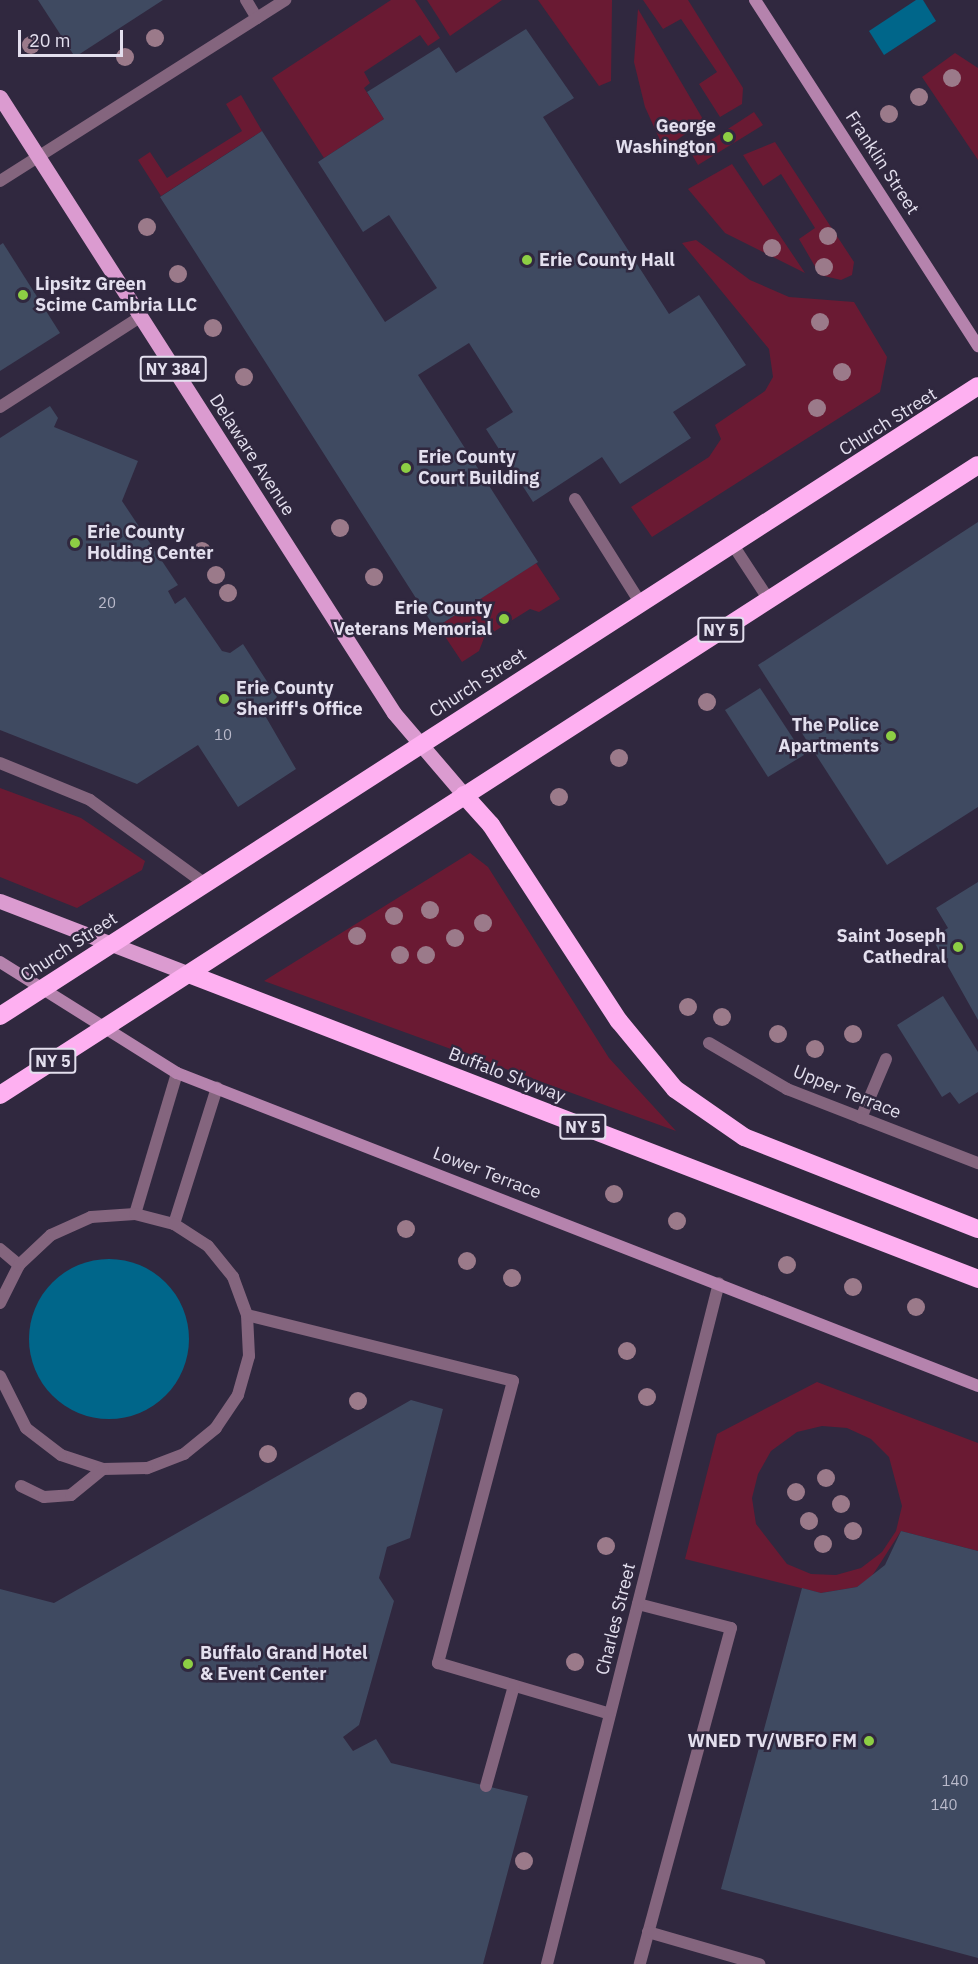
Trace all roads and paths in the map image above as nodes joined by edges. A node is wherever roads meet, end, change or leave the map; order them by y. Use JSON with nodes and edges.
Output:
{"nodes":[{"id":1,"x":246,"y":0,"type":"edge"},
{"id":2,"x":285,"y":0,"type":"edge"},
{"id":3,"x":755,"y":0,"type":"edge"},
{"id":4,"x":257,"y":18,"type":"junction"},
{"id":5,"x":0,"y":97,"type":"edge"},
{"id":6,"x":37,"y":158,"type":"junction"},
{"id":7,"x":0,"y":181,"type":"edge"},
{"id":8,"x":140,"y":317,"type":"junction"},
{"id":9,"x":978,"y":346,"type":"edge"},
{"id":10,"x":978,"y":386,"type":"edge"},
{"id":11,"x":0,"y":407,"type":"edge"},
{"id":12,"x":978,"y":465,"type":"edge"},
{"id":13,"x":575,"y":499,"type":"dead end"},
{"id":14,"x":733,"y":545,"type":"junction"},
{"id":15,"x":769,"y":600,"type":"junction"},
{"id":16,"x":641,"y":604,"type":"junction"},
{"id":17,"x":421,"y":744,"type":"junction"},
{"id":18,"x":0,"y":763,"type":"edge"},
{"id":19,"x":464,"y":795,"type":"junction"},
{"id":20,"x":205,"y":884,"type":"junction"},
{"id":21,"x":0,"y":901,"type":"edge"},
{"id":22,"x":112,"y":943,"type":"junction"},
{"id":23,"x":0,"y":962,"type":"edge"},
{"id":24,"x":189,"y":974,"type":"junction"},
{"id":25,"x":44,"y":988,"type":"junction"},
{"id":26,"x":0,"y":1016,"type":"edge"},
{"id":27,"x":105,"y":1027,"type":"junction"},
{"id":28,"x":709,"y":1042,"type":"dead end"},
{"id":29,"x":886,"y":1059,"type":"dead end"},
{"id":30,"x":177,"y":1073,"type":"junction"},
{"id":31,"x":217,"y":1088,"type":"junction"},
{"id":32,"x":0,"y":1095,"type":"edge"},
{"id":33,"x":861,"y":1118,"type":"junction"},
{"id":34,"x":978,"y":1163,"type":"edge"},
{"id":35,"x":135,"y":1214,"type":"junction"},
{"id":36,"x":174,"y":1224,"type":"junction"},
{"id":37,"x":978,"y":1229,"type":"edge"},
{"id":38,"x":0,"y":1249,"type":"edge"},
{"id":39,"x":19,"y":1265,"type":"junction"},
{"id":40,"x":978,"y":1279,"type":"edge"},
{"id":41,"x":719,"y":1283,"type":"junction"},
{"id":42,"x":0,"y":1303,"type":"edge"},
{"id":43,"x":248,"y":1315,"type":"junction"},
{"id":44,"x":0,"y":1376,"type":"edge"},
{"id":45,"x":978,"y":1386,"type":"edge"},
{"id":46,"x":103,"y":1469,"type":"junction"},
{"id":47,"x":21,"y":1486,"type":"dead end"},
{"id":48,"x":638,"y":1604,"type":"junction"},
{"id":49,"x":514,"y":1686,"type":"junction"},
{"id":50,"x":610,"y":1714,"type":"junction"},
{"id":51,"x":486,"y":1786,"type":"dead end"},
{"id":52,"x":648,"y":1932,"type":"junction"},
{"id":53,"x":547,"y":1964,"type":"edge"},
{"id":54,"x":640,"y":1964,"type":"edge"},
{"id":55,"x":759,"y":1964,"type":"edge"}],
"edges":[{"from":1,"to":4,"type":"street"},
{"from":2,"to":4,"type":"street"},
{"from":3,"to":9,"type":"street","name":"Franklin Street"},
{"from":4,"to":6,"type":"street"},
{"from":5,"to":6,"type":"main road","name":"Delaware Avenue","number":"NY 384"},
{"from":6,"to":7,"type":"street"},
{"from":6,"to":8,"type":"main road","name":"Delaware Avenue","number":"NY 384"},
{"from":8,"to":11,"type":"street"},
{"from":8,"to":17,"type":"main road","name":"Delaware Avenue","number":"NY 384"},
{"from":10,"to":14,"type":"highway","name":"Church Street"},
{"from":12,"to":15,"type":"highway","number":"NY 5"},
{"from":13,"to":16,"type":"street"},
{"from":14,"to":15,"type":"street"},
{"from":14,"to":16,"type":"highway","name":"Church Street"},
{"from":15,"to":19,"type":"highway","number":"NY 5"},
{"from":16,"to":17,"type":"highway","name":"Church Street"},
{"from":17,"to":19,"type":"main road","name":"Delaware Avenue","number":"NY 384"},
{"from":17,"to":20,"type":"highway","name":"Church Street"},
{"from":18,"to":20,"type":"street"},
{"from":19,"to":24,"type":"highway","number":"NY 5"},
{"from":19,"to":37,"type":"highway"},
{"from":20,"to":22,"type":"highway","name":"Church Street"},
{"from":21,"to":22,"type":"main road","number":"NY 5"},
{"from":22,"to":24,"type":"main road","number":"NY 5"},
{"from":22,"to":25,"type":"highway","name":"Church Street"},
{"from":23,"to":25,"type":"street","name":"Lower Terrace"},
{"from":24,"to":27,"type":"highway","number":"NY 5"},
{"from":24,"to":40,"type":"highway","name":"Buffalo Skyway","number":"NY 5"},
{"from":25,"to":26,"type":"highway","name":"Church Street"},
{"from":25,"to":27,"type":"street","name":"Lower Terrace"},
{"from":27,"to":30,"type":"street","name":"Lower Terrace"},
{"from":27,"to":32,"type":"highway","number":"NY 5"},
{"from":28,"to":33,"type":"street","name":"Upper Terrace"},
{"from":29,"to":33,"type":"street"},
{"from":30,"to":31,"type":"street","name":"Lower Terrace"},
{"from":30,"to":35,"type":"street"},
{"from":31,"to":36,"type":"street"},
{"from":31,"to":41,"type":"street","name":"Lower Terrace"},
{"from":33,"to":34,"type":"street","name":"Upper Terrace"},
{"from":35,"to":36,"type":"street"},
{"from":35,"to":39,"type":"street"},
{"from":36,"to":43,"type":"street"},
{"from":38,"to":39,"type":"street"},
{"from":39,"to":42,"type":"street"},
{"from":41,"to":45,"type":"street","name":"Lower Terrace"},
{"from":41,"to":48,"type":"street","name":"Charles Street"},
{"from":43,"to":46,"type":"street"},
{"from":43,"to":49,"type":"street"},
{"from":44,"to":46,"type":"street"},
{"from":46,"to":47,"type":"street"},
{"from":48,"to":50,"type":"street","name":"Charles Street"},
{"from":48,"to":52,"type":"street"},
{"from":49,"to":50,"type":"street"},
{"from":49,"to":51,"type":"street"},
{"from":50,"to":53,"type":"street","name":"Charles Street"},
{"from":52,"to":54,"type":"street"},
{"from":52,"to":55,"type":"street"}]}
